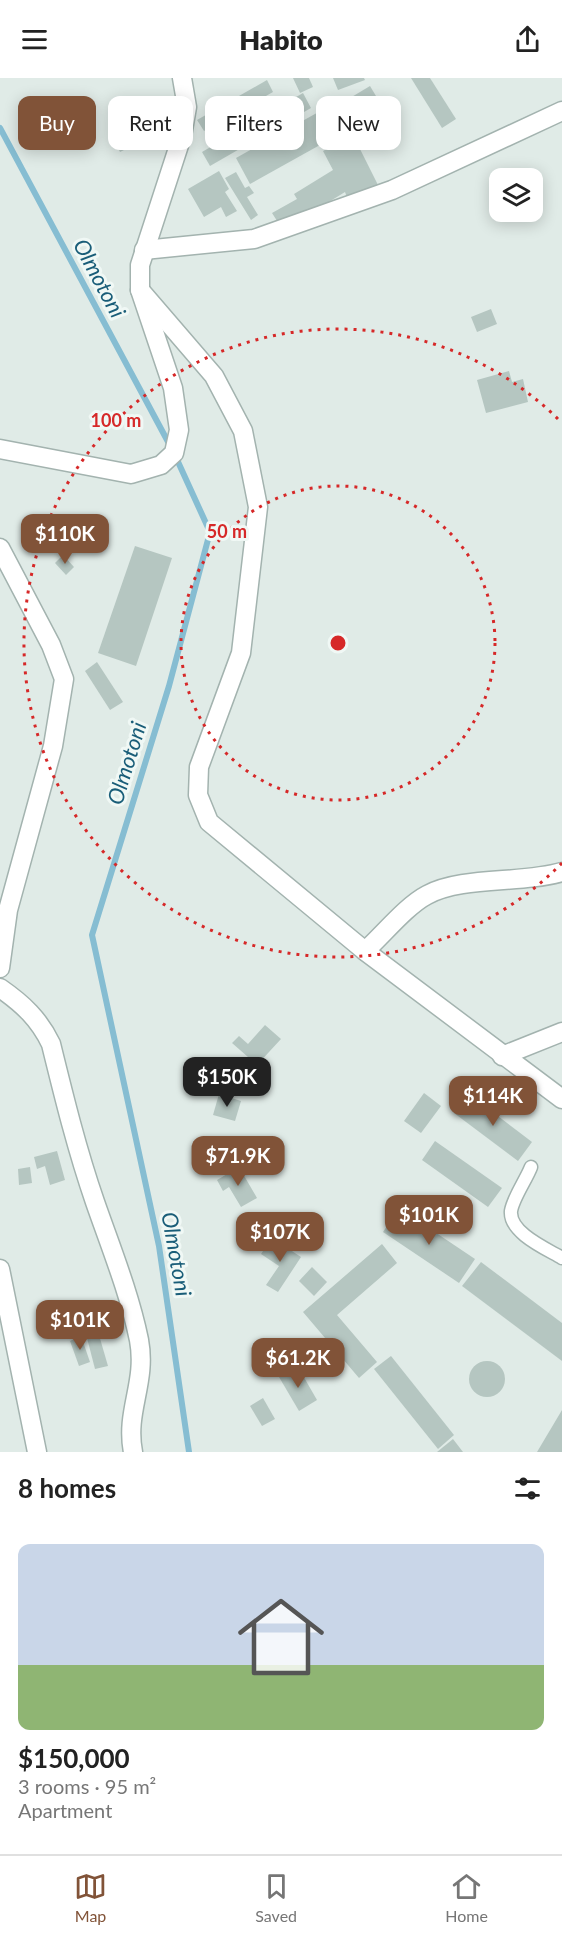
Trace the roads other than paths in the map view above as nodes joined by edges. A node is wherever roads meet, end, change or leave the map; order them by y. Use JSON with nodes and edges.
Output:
{"nodes":[{"id":1,"x":182,"y":78,"type":"edge"},
{"id":2,"x":562,"y":111,"type":"edge"},
{"id":3,"x":144,"y":250,"type":"junction"},
{"id":4,"x":140,"y":290,"type":"junction"},
{"id":5,"x":0,"y":449,"type":"edge"},
{"id":6,"x":0,"y":548,"type":"edge"},
{"id":7,"x":562,"y":872,"type":"edge"},
{"id":8,"x":365,"y":951,"type":"junction"},
{"id":9,"x":0,"y":968,"type":"edge"},
{"id":10,"x":0,"y":988,"type":"edge"},
{"id":11,"x":562,"y":1032,"type":"edge"},
{"id":12,"x":502,"y":1056,"type":"junction"},
{"id":13,"x":562,"y":1100,"type":"edge"},
{"id":14,"x":531,"y":1167,"type":"dead end"},
{"id":15,"x":562,"y":1258,"type":"edge"},
{"id":16,"x":0,"y":1269,"type":"edge"},
{"id":17,"x":37,"y":1452,"type":"edge"},
{"id":18,"x":133,"y":1452,"type":"edge"}],
"edges":[{"from":1,"to":3,"type":"street"},
{"from":2,"to":3,"type":"street"},
{"from":3,"to":4,"type":"street"},
{"from":4,"to":5,"type":"street"},
{"from":4,"to":8,"type":"street"},
{"from":6,"to":9,"type":"street"},
{"from":7,"to":8,"type":"street"},
{"from":8,"to":12,"type":"street"},
{"from":10,"to":18,"type":"street"},
{"from":11,"to":12,"type":"street"},
{"from":12,"to":13,"type":"street"},
{"from":14,"to":15,"type":"lane"},
{"from":16,"to":17,"type":"street"}]}
